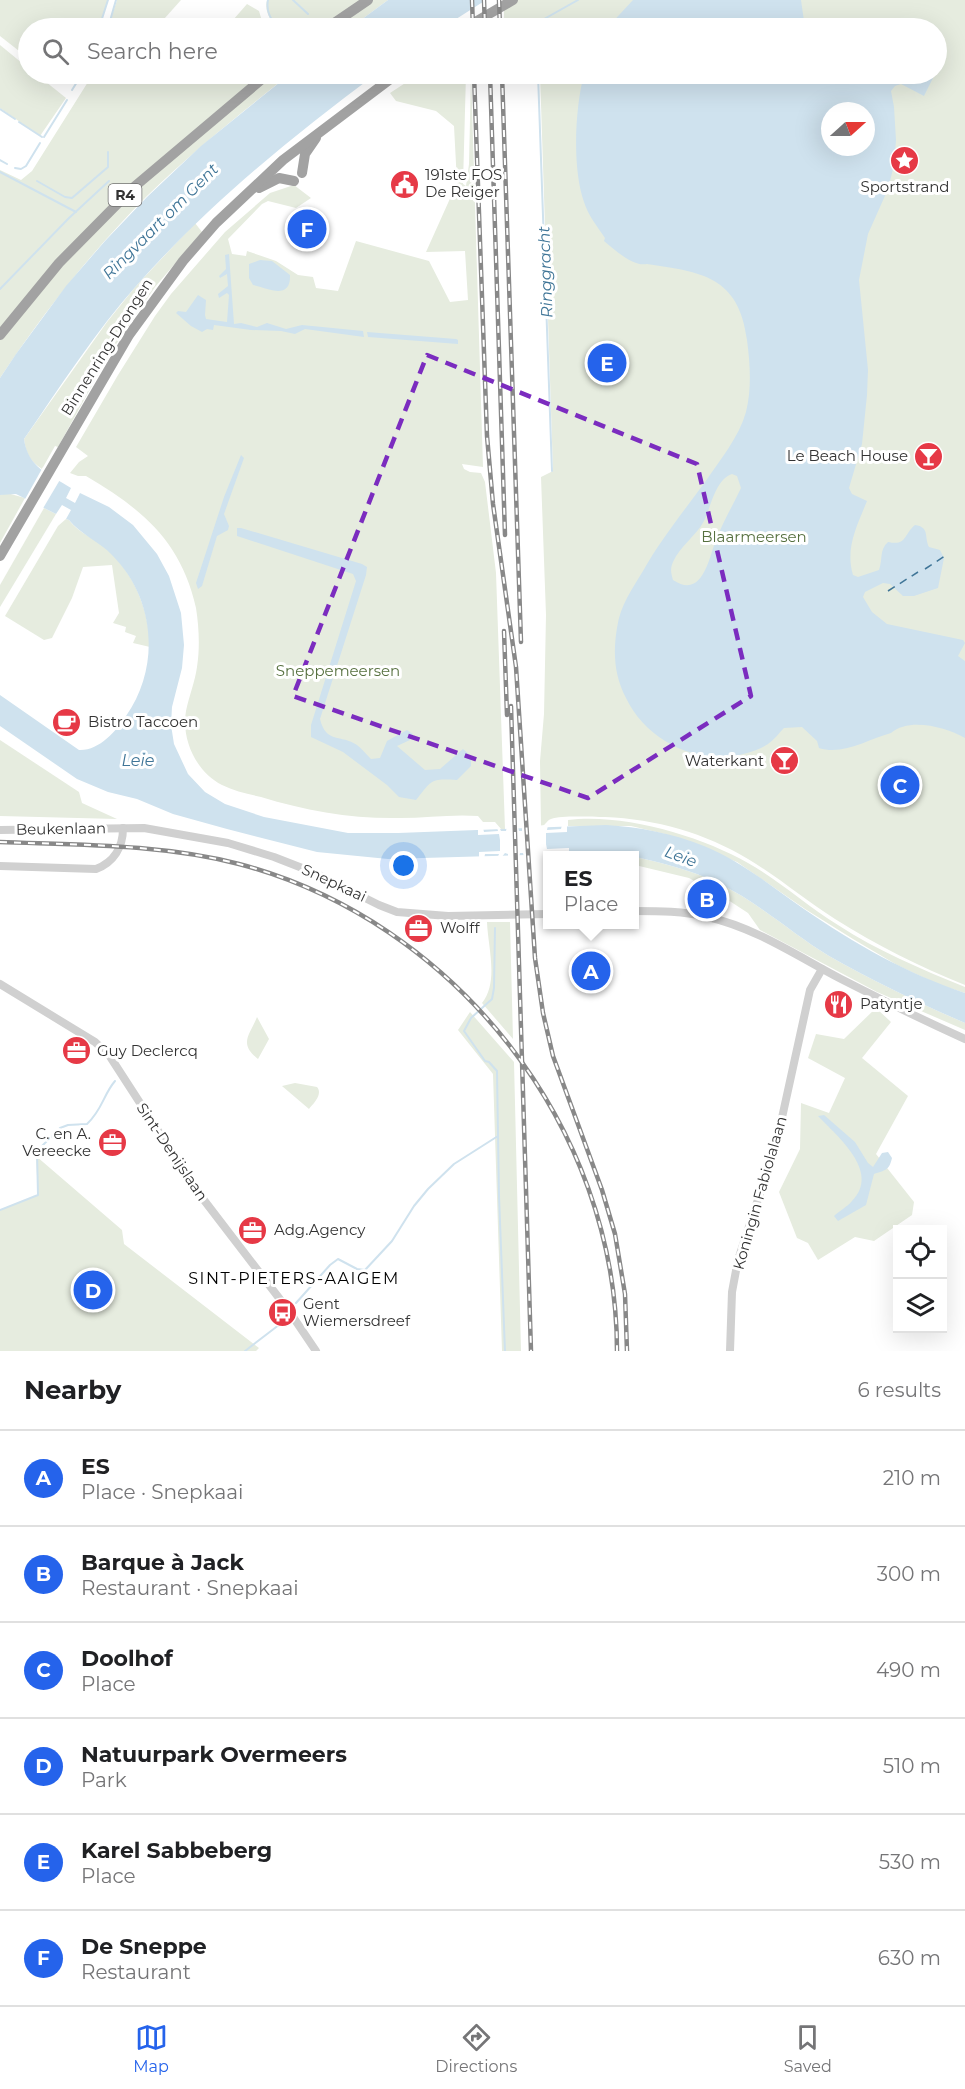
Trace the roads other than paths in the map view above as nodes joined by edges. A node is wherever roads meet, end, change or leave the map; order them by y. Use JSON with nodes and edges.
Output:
{"nodes":[{"id":1,"x":368,"y":0,"type":"edge"},
{"id":2,"x":513,"y":0,"type":"edge"},
{"id":3,"x":342,"y":18,"type":"edge"},
{"id":4,"x":482,"y":18,"type":"edge"},
{"id":5,"x":256,"y":84,"type":"edge"},
{"id":6,"x":383,"y":84,"type":"edge"},
{"id":7,"x":318,"y":132,"type":"junction"},
{"id":8,"x":250,"y":190,"type":"junction"},
{"id":9,"x":0,"y":335,"type":"edge"},
{"id":10,"x":0,"y":556,"type":"edge"},
{"id":11,"x":123,"y":828,"type":"junction"},
{"id":12,"x":0,"y":830,"type":"edge"},
{"id":13,"x":0,"y":866,"type":"edge"},
{"id":14,"x":639,"y":911,"type":"edge"},
{"id":15,"x":543,"y":914,"type":"edge"},
{"id":16,"x":822,"y":969,"type":"junction"},
{"id":17,"x":0,"y":984,"type":"edge"},
{"id":18,"x":965,"y":1039,"type":"edge"},
{"id":19,"x":316,"y":1351,"type":"edge"},
{"id":20,"x":730,"y":1351,"type":"edge"}],
"edges":[{"from":1,"to":3,"type":"highway"},
{"from":2,"to":4,"type":"highway"},
{"from":5,"to":9,"type":"highway","number":"R4"},
{"from":6,"to":7,"type":"highway","name":"Binnenring-Drongen"},
{"from":7,"to":8,"type":"highway","name":"Binnenring-Drongen"},
{"from":7,"to":8,"type":"highway"},
{"from":8,"to":10,"type":"highway","name":"Binnenring-Drongen"},
{"from":11,"to":12,"type":"street","name":"Beukenlaan"},
{"from":11,"to":13,"type":"street"},
{"from":11,"to":15,"type":"street","name":"Snepkaai"},
{"from":14,"to":16,"type":"street"},
{"from":16,"to":18,"type":"street"},
{"from":16,"to":20,"type":"street","name":"Koningin Fabiolalaan"},
{"from":17,"to":19,"type":"street","name":"Sint-Denijslaan"}]}
